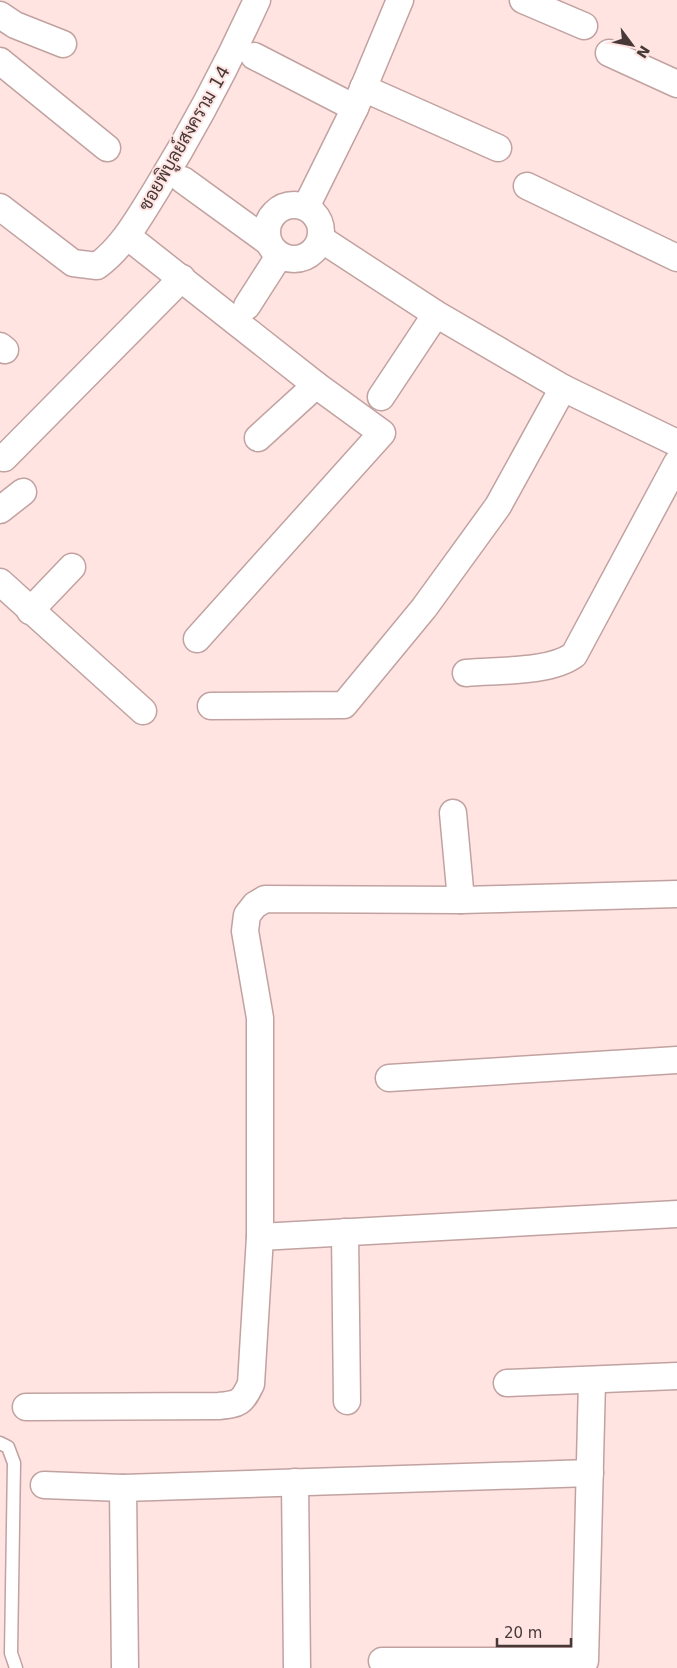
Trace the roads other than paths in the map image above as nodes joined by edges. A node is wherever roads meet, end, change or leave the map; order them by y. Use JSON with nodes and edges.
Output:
{"nodes":[{"id":1,"x":257,"y":0,"type":"edge"},
{"id":2,"x":400,"y":0,"type":"edge"},
{"id":3,"x":523,"y":0,"type":"edge"},
{"id":4,"x":0,"y":15,"type":"edge"},
{"id":5,"x":584,"y":26,"type":"dead end"},
{"id":6,"x":63,"y":44,"type":"dead end"},
{"id":7,"x":608,"y":53,"type":"dead end"},
{"id":8,"x":254,"y":56,"type":"dead end"},
{"id":9,"x":0,"y":62,"type":"edge"},
{"id":10,"x":677,"y":84,"type":"edge"},
{"id":11,"x":359,"y":98,"type":"junction"},
{"id":12,"x":107,"y":148,"type":"dead end"},
{"id":13,"x":498,"y":148,"type":"dead end"},
{"id":14,"x":183,"y":180,"type":"dead end"},
{"id":15,"x":527,"y":186,"type":"dead end"},
{"id":16,"x":0,"y":206,"type":"edge"},
{"id":17,"x":306,"y":207,"type":"junction"},
{"id":18,"x":127,"y":236,"type":"junction"},
{"id":19,"x":320,"y":239,"type":"junction"},
{"id":20,"x":273,"y":248,"type":"junction"},
{"id":21,"x":677,"y":258,"type":"edge"},
{"id":22,"x":182,"y":278,"type":"junction"},
{"id":23,"x":247,"y":306,"type":"dead end"},
{"id":24,"x":436,"y":314,"type":"junction"},
{"id":25,"x":316,"y":385,"type":"junction"},
{"id":26,"x":563,"y":388,"type":"junction"},
{"id":27,"x":381,"y":396,"type":"dead end"},
{"id":28,"x":258,"y":438,"type":"dead end"},
{"id":29,"x":677,"y":443,"type":"edge"},
{"id":30,"x":4,"y":458,"type":"dead end"},
{"id":31,"x":677,"y":464,"type":"edge"},
{"id":32,"x":22,"y":492,"type":"dead end"},
{"id":33,"x":0,"y":510,"type":"edge"},
{"id":34,"x":72,"y":567,"type":"dead end"},
{"id":35,"x":0,"y":582,"type":"edge"},
{"id":36,"x":30,"y":611,"type":"junction"},
{"id":37,"x":197,"y":638,"type":"dead end"},
{"id":38,"x":466,"y":673,"type":"dead end"},
{"id":39,"x":211,"y":706,"type":"dead end"},
{"id":40,"x":143,"y":711,"type":"dead end"},
{"id":41,"x":453,"y":813,"type":"dead end"},
{"id":42,"x":677,"y":894,"type":"edge"},
{"id":43,"x":461,"y":900,"type":"junction"},
{"id":44,"x":677,"y":1060,"type":"edge"},
{"id":45,"x":389,"y":1078,"type":"dead end"},
{"id":46,"x":677,"y":1214,"type":"edge"},
{"id":47,"x":346,"y":1232,"type":"junction"},
{"id":48,"x":260,"y":1237,"type":"junction"},
{"id":49,"x":677,"y":1376,"type":"edge"},
{"id":50,"x":592,"y":1381,"type":"junction"},
{"id":51,"x":507,"y":1383,"type":"dead end"},
{"id":52,"x":347,"y":1401,"type":"dead end"},
{"id":53,"x":26,"y":1407,"type":"dead end"},
{"id":54,"x":0,"y":1443,"type":"edge"},
{"id":55,"x":590,"y":1473,"type":"junction"},
{"id":56,"x":295,"y":1482,"type":"junction"},
{"id":57,"x":44,"y":1485,"type":"dead end"},
{"id":58,"x":123,"y":1488,"type":"junction"},
{"id":59,"x":6,"y":1654,"type":"edge"},
{"id":60,"x":382,"y":1661,"type":"dead end"},
{"id":61,"x":440,"y":1664,"type":"edge"},
{"id":62,"x":16,"y":1668,"type":"edge"},
{"id":63,"x":126,"y":1668,"type":"edge"},
{"id":64,"x":297,"y":1668,"type":"edge"}],
"edges":[{"from":1,"to":18,"type":"street","name":"ซอยพิบูลย์สงคราม 14"},
{"from":2,"to":11,"type":"street"},
{"from":3,"to":5,"type":"street"},
{"from":4,"to":6,"type":"street"},
{"from":7,"to":10,"type":"street"},
{"from":8,"to":11,"type":"street"},
{"from":9,"to":12,"type":"street"},
{"from":11,"to":13,"type":"street"},
{"from":11,"to":17,"type":"street"},
{"from":14,"to":20,"type":"street"},
{"from":15,"to":21,"type":"street"},
{"from":16,"to":18,"type":"street","name":"ซอยพิบูลย์สงคราม 14"},
{"from":17,"to":19,"type":"street"},
{"from":17,"to":20,"type":"street"},
{"from":18,"to":22,"type":"street"},
{"from":19,"to":20,"type":"street"},
{"from":19,"to":24,"type":"street"},
{"from":20,"to":23,"type":"street"},
{"from":22,"to":25,"type":"street"},
{"from":22,"to":30,"type":"street"},
{"from":24,"to":26,"type":"street"},
{"from":24,"to":27,"type":"street"},
{"from":25,"to":28,"type":"street"},
{"from":25,"to":37,"type":"street"},
{"from":26,"to":29,"type":"street"},
{"from":26,"to":39,"type":"street"},
{"from":31,"to":38,"type":"street"},
{"from":32,"to":33,"type":"street"},
{"from":34,"to":36,"type":"street"},
{"from":35,"to":36,"type":"street"},
{"from":36,"to":40,"type":"street"},
{"from":41,"to":43,"type":"street"},
{"from":42,"to":43,"type":"street"},
{"from":43,"to":48,"type":"street"},
{"from":44,"to":45,"type":"street"},
{"from":46,"to":47,"type":"street"},
{"from":47,"to":48,"type":"street"},
{"from":47,"to":52,"type":"street"},
{"from":48,"to":53,"type":"street"},
{"from":49,"to":50,"type":"street"},
{"from":50,"to":51,"type":"street"},
{"from":50,"to":55,"type":"street"},
{"from":54,"to":59,"type":"lane"},
{"from":55,"to":56,"type":"street"},
{"from":55,"to":61,"type":"street"},
{"from":56,"to":58,"type":"street"},
{"from":56,"to":64,"type":"street"},
{"from":57,"to":58,"type":"street"},
{"from":58,"to":63,"type":"street"},
{"from":59,"to":62,"type":"lane"},
{"from":60,"to":61,"type":"street"}]}
